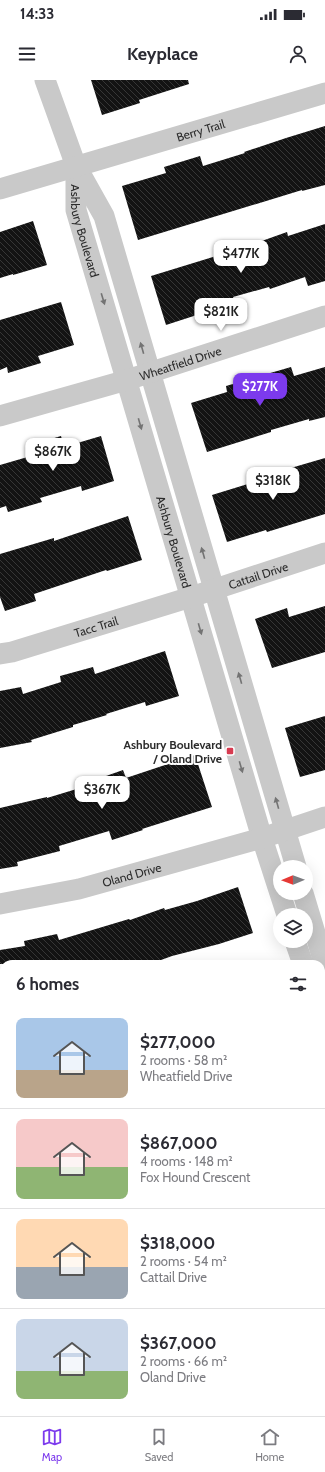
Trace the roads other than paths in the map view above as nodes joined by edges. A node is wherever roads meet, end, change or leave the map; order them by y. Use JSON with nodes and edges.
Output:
{"nodes":[{"id":1,"x":45,"y":80,"type":"edge"},
{"id":2,"x":325,"y":92,"type":"edge"},
{"id":3,"x":76,"y":166,"type":"junction"},
{"id":4,"x":0,"y":189,"type":"edge"},
{"id":5,"x":325,"y":316,"type":"edge"},
{"id":6,"x":150,"y":372,"type":"junction"},
{"id":7,"x":127,"y":380,"type":"junction"},
{"id":8,"x":0,"y":416,"type":"edge"},
{"id":9,"x":325,"y":553,"type":"edge"},
{"id":10,"x":214,"y":589,"type":"junction"},
{"id":11,"x":191,"y":597,"type":"junction"},
{"id":12,"x":0,"y":654,"type":"edge"},
{"id":13,"x":325,"y":817,"type":"edge"},
{"id":14,"x":285,"y":830,"type":"junction"},
{"id":15,"x":262,"y":838,"type":"junction"},
{"id":16,"x":294,"y":860,"type":"edge"},
{"id":17,"x":305,"y":900,"type":"edge"},
{"id":18,"x":0,"y":904,"type":"edge"},
{"id":19,"x":285,"y":908,"type":"edge"},
{"id":20,"x":297,"y":948,"type":"edge"},
{"id":21,"x":302,"y":960,"type":"edge"},
{"id":22,"x":323,"y":960,"type":"edge"}],
"edges":[{"from":1,"to":3,"type":"street","name":"Ashbury Boulevard"},
{"from":2,"to":3,"type":"street","name":"Berry Trail"},
{"from":3,"to":4,"type":"street","name":"Berry Trail"},
{"from":6,"to":3,"type":"street","name":"Ashbury Boulevard","one_way":true},
{"from":3,"to":7,"type":"street","name":"Ashbury Boulevard","one_way":true},
{"from":5,"to":6,"type":"street","name":"Wheatfield Drive"},
{"from":6,"to":7,"type":"street","name":"Wheatfield Drive"},
{"from":10,"to":6,"type":"street","name":"Ashbury Boulevard","one_way":true},
{"from":7,"to":8,"type":"street","name":"Wheatfield Drive"},
{"from":7,"to":11,"type":"street","name":"Ashbury Boulevard","one_way":true},
{"from":9,"to":10,"type":"street","name":"Cattail Drive"},
{"from":10,"to":11,"type":"street","name":"Cattail Drive"},
{"from":14,"to":10,"type":"street","name":"Ashbury Boulevard","one_way":true},
{"from":11,"to":12,"type":"street","name":"Tacc Trail"},
{"from":11,"to":15,"type":"street","name":"Ashbury Boulevard","one_way":true},
{"from":13,"to":14,"type":"street","name":"Oland Drive"},
{"from":14,"to":15,"type":"street","name":"Oland Drive"},
{"from":14,"to":16,"type":"street","name":"Ashbury Boulevard"},
{"from":15,"to":18,"type":"street","name":"Oland Drive"},
{"from":15,"to":19,"type":"street","name":"Ashbury Boulevard"},
{"from":17,"to":22,"type":"street"},
{"from":20,"to":21,"type":"street"}]}
